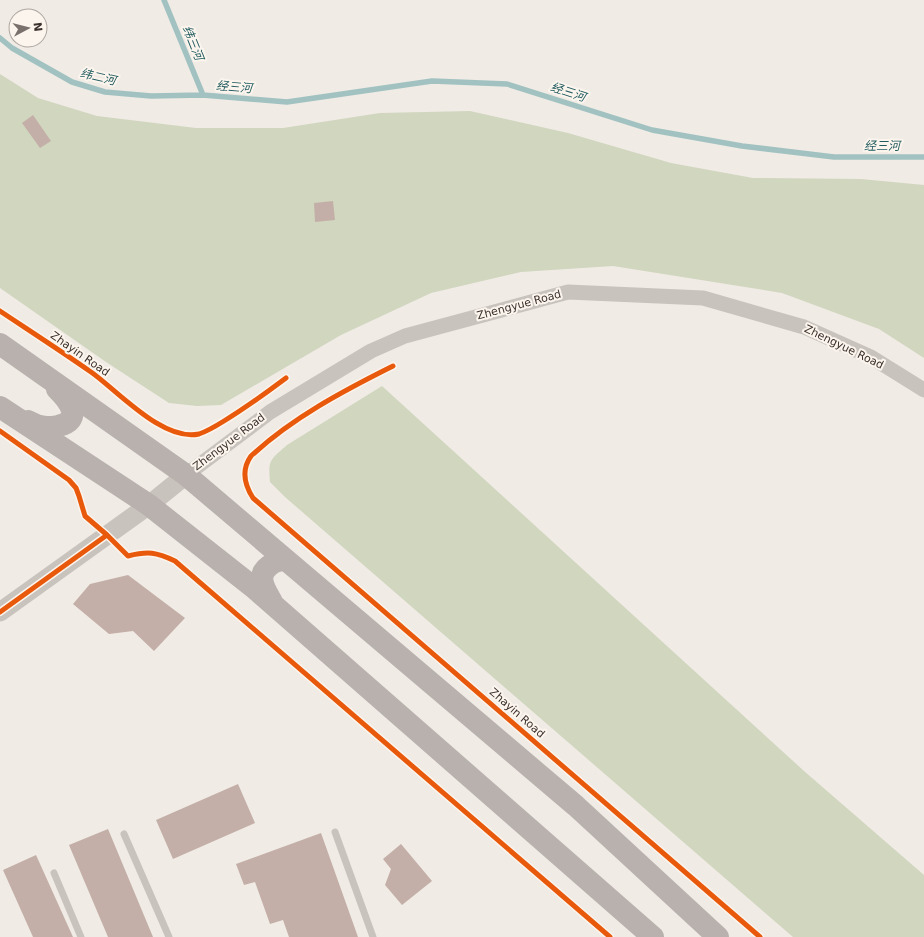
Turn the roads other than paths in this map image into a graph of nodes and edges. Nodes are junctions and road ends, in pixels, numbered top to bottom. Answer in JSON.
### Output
{"nodes":[{"id":1,"x":0,"y":344,"type":"edge"},
{"id":2,"x":40,"y":372,"type":"junction"},
{"id":3,"x":924,"y":390,"type":"edge"},
{"id":4,"x":5,"y":410,"type":"edge"},
{"id":5,"x":186,"y":475,"type":"junction"},
{"id":6,"x":148,"y":505,"type":"junction"},
{"id":7,"x":286,"y":560,"type":"junction"},
{"id":8,"x":274,"y":605,"type":"junction"},
{"id":9,"x":0,"y":612,"type":"edge"},
{"id":10,"x":335,"y":832,"type":"dead end"},
{"id":11,"x":124,"y":834,"type":"dead end"},
{"id":12,"x":54,"y":873,"type":"dead end"},
{"id":13,"x":82,"y":937,"type":"edge"},
{"id":14,"x":169,"y":937,"type":"edge"},
{"id":15,"x":373,"y":937,"type":"edge"},
{"id":16,"x":653,"y":937,"type":"edge"},
{"id":17,"x":718,"y":937,"type":"edge"}],
"edges":[{"from":1,"to":2,"type":"main road"},
{"from":2,"to":4,"type":"main road"},
{"from":2,"to":5,"type":"main road"},
{"from":3,"to":5,"type":"street","name":"Zhengyue Road"},
{"from":4,"to":6,"type":"main road"},
{"from":5,"to":6,"type":"street"},
{"from":5,"to":7,"type":"main road"},
{"from":6,"to":8,"type":"main road"},
{"from":6,"to":9,"type":"street"},
{"from":7,"to":8,"type":"main road"},
{"from":7,"to":17,"type":"main road"},
{"from":8,"to":16,"type":"main road"},
{"from":10,"to":15,"type":"lane"},
{"from":11,"to":14,"type":"lane"},
{"from":12,"to":13,"type":"lane"}]}
